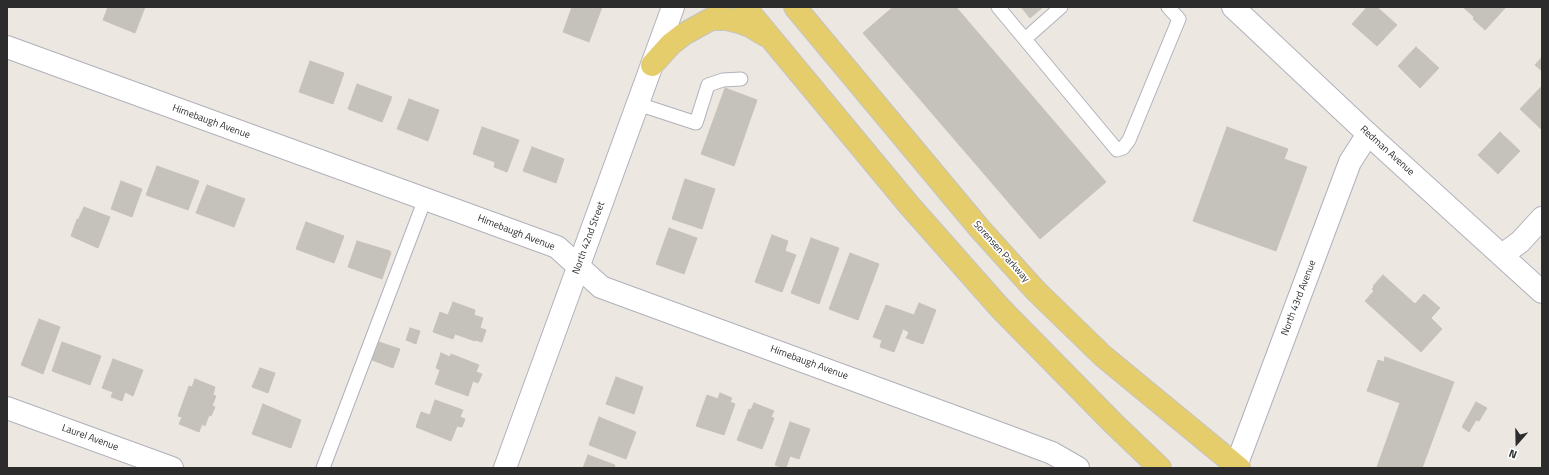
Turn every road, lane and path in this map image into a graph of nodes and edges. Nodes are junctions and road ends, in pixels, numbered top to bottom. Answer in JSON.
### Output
{"nodes":[{"id":1,"x":673,"y":7,"type":"edge"},
{"id":2,"x":745,"y":7,"type":"edge"},
{"id":3,"x":795,"y":7,"type":"edge"},
{"id":4,"x":1062,"y":7,"type":"edge"},
{"id":5,"x":1168,"y":7,"type":"edge"},
{"id":6,"x":1233,"y":7,"type":"edge"},
{"id":7,"x":1004,"y":9,"type":"edge"},
{"id":8,"x":1025,"y":39,"type":"junction"},
{"id":9,"x":772,"y":40,"type":"junction"},
{"id":10,"x":7,"y":47,"type":"edge"},
{"id":11,"x":652,"y":65,"type":"junction"},
{"id":12,"x":741,"y":78,"type":"dead end"},
{"id":13,"x":638,"y":104,"type":"junction"},
{"id":14,"x":1368,"y":134,"type":"junction"},
{"id":15,"x":425,"y":199,"type":"junction"},
{"id":16,"x":1542,"y":218,"type":"edge"},
{"id":17,"x":1502,"y":255,"type":"junction"},
{"id":18,"x":578,"y":267,"type":"junction"},
{"id":19,"x":1542,"y":292,"type":"edge"},
{"id":20,"x":7,"y":408,"type":"edge"},
{"id":21,"x":1237,"y":467,"type":"edge"},
{"id":22,"x":172,"y":468,"type":"edge"},
{"id":23,"x":323,"y":468,"type":"edge"},
{"id":24,"x":505,"y":468,"type":"edge"},
{"id":25,"x":1078,"y":468,"type":"edge"},
{"id":26,"x":1160,"y":468,"type":"edge"}],
"edges":[{"from":1,"to":11,"type":"street","name":"North 42nd Street"},
{"from":2,"to":9,"type":"main road"},
{"from":3,"to":21,"type":"main road","name":"Sorensen Parkway"},
{"from":4,"to":8,"type":"lane"},
{"from":5,"to":8,"type":"lane"},
{"from":6,"to":14,"type":"street","name":"Redman Avenue"},
{"from":7,"to":8,"type":"lane"},
{"from":9,"to":11,"type":"main road"},
{"from":9,"to":26,"type":"main road"},
{"from":10,"to":15,"type":"street","name":"Himebaugh Avenue"},
{"from":11,"to":13,"type":"street","name":"North 42nd Street"},
{"from":12,"to":13,"type":"lane"},
{"from":13,"to":18,"type":"street","name":"North 42nd Street"},
{"from":14,"to":17,"type":"street","name":"Redman Avenue"},
{"from":14,"to":21,"type":"street","name":"North 43rd Avenue"},
{"from":15,"to":18,"type":"street","name":"Himebaugh Avenue"},
{"from":15,"to":23,"type":"lane"},
{"from":16,"to":17,"type":"street"},
{"from":17,"to":19,"type":"street","name":"Redman Avenue"},
{"from":18,"to":24,"type":"street","name":"North 42nd Street"},
{"from":18,"to":25,"type":"street","name":"Himebaugh Avenue"},
{"from":20,"to":22,"type":"street","name":"Laurel Avenue"}]}
